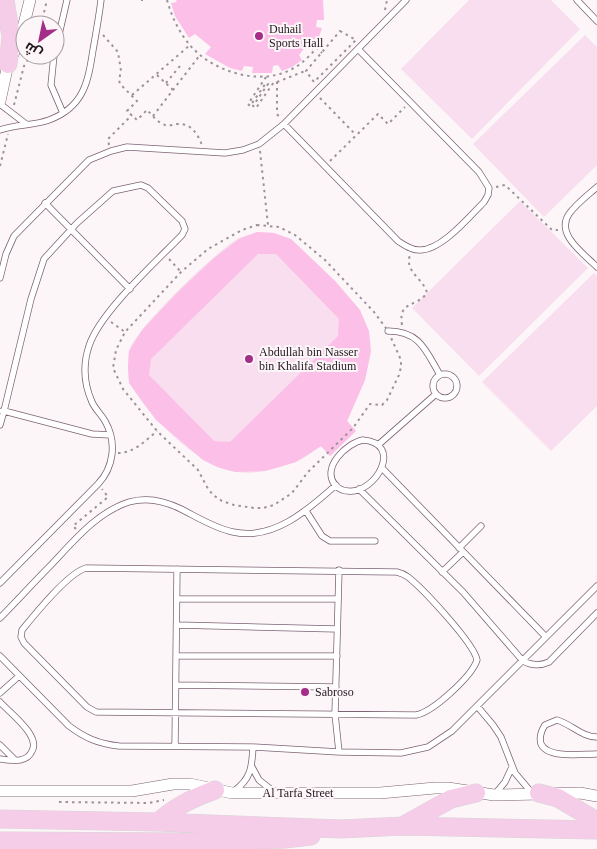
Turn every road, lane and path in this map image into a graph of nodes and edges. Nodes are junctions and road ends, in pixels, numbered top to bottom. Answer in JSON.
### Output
{"nodes":[{"id":1,"x":5,"y":0,"type":"edge"},
{"id":2,"x":30,"y":0,"type":"edge"},
{"id":3,"x":47,"y":0,"type":"edge"},
{"id":4,"x":68,"y":0,"type":"edge"},
{"id":5,"x":101,"y":0,"type":"edge"},
{"id":6,"x":167,"y":0,"type":"edge"},
{"id":7,"x":577,"y":0,"type":"edge"},
{"id":8,"x":403,"y":1,"type":"edge"},
{"id":9,"x":43,"y":15,"type":"edge"},
{"id":10,"x":64,"y":15,"type":"edge"},
{"id":11,"x":597,"y":21,"type":"edge"},
{"id":12,"x":97,"y":28,"type":"junction"},
{"id":13,"x":190,"y":45,"type":"junction"},
{"id":14,"x":358,"y":49,"type":"junction"},
{"id":15,"x":322,"y":53,"type":"junction"},
{"id":16,"x":200,"y":55,"type":"junction"},
{"id":17,"x":8,"y":64,"type":"junction"},
{"id":18,"x":54,"y":65,"type":"edge"},
{"id":19,"x":180,"y":66,"type":"dead end"},
{"id":20,"x":306,"y":70,"type":"junction"},
{"id":21,"x":157,"y":74,"type":"junction"},
{"id":22,"x":266,"y":77,"type":"junction"},
{"id":23,"x":277,"y":82,"type":"junction"},
{"id":24,"x":166,"y":83,"type":"junction"},
{"id":25,"x":173,"y":90,"type":"junction"},
{"id":26,"x":315,"y":93,"type":"junction"},
{"id":27,"x":132,"y":95,"type":"junction"},
{"id":28,"x":410,"y":102,"type":"junction"},
{"id":29,"x":0,"y":103,"type":"edge"},
{"id":30,"x":62,"y":113,"type":"junction"},
{"id":31,"x":132,"y":115,"type":"junction"},
{"id":32,"x":153,"y":116,"type":"junction"},
{"id":33,"x":26,"y":124,"type":"junction"},
{"id":34,"x":284,"y":124,"type":"junction"},
{"id":35,"x":0,"y":130,"type":"edge"},
{"id":36,"x":356,"y":135,"type":"junction"},
{"id":37,"x":259,"y":144,"type":"junction"},
{"id":38,"x":110,"y":150,"type":"junction"},
{"id":39,"x":205,"y":152,"type":"junction"},
{"id":40,"x":325,"y":166,"type":"junction"},
{"id":41,"x":597,"y":187,"type":"edge"},
{"id":42,"x":489,"y":188,"type":"junction"},
{"id":43,"x":45,"y":203,"type":"junction"},
{"id":44,"x":268,"y":225,"type":"junction"},
{"id":45,"x":71,"y":229,"type":"junction"},
{"id":46,"x":565,"y":231,"type":"junction"},
{"id":47,"x":412,"y":249,"type":"junction"},
{"id":48,"x":164,"y":254,"type":"junction"},
{"id":49,"x":597,"y":267,"type":"edge"},
{"id":50,"x":181,"y":272,"type":"junction"},
{"id":51,"x":0,"y":278,"type":"edge"},
{"id":52,"x":130,"y":289,"type":"junction"},
{"id":53,"x":105,"y":318,"type":"junction"},
{"id":54,"x":388,"y":331,"type":"junction"},
{"id":55,"x":125,"y":332,"type":"junction"},
{"id":56,"x":403,"y":332,"type":"junction"},
{"id":57,"x":440,"y":375,"type":"junction"},
{"id":58,"x":436,"y":394,"type":"junction"},
{"id":59,"x":2,"y":411,"type":"edge"},
{"id":60,"x":0,"y":425,"type":"edge"},
{"id":61,"x":157,"y":431,"type":"junction"},
{"id":62,"x":110,"y":434,"type":"junction"},
{"id":63,"x":378,"y":445,"type":"junction"},
{"id":64,"x":113,"y":453,"type":"junction"},
{"id":65,"x":382,"y":468,"type":"junction"},
{"id":66,"x":98,"y":484,"type":"junction"},
{"id":67,"x":336,"y":485,"type":"junction"},
{"id":68,"x":359,"y":489,"type":"junction"},
{"id":69,"x":306,"y":511,"type":"junction"},
{"id":70,"x":481,"y":526,"type":"dead end"},
{"id":71,"x":81,"y":534,"type":"junction"},
{"id":72,"x":375,"y":541,"type":"dead end"},
{"id":73,"x":461,"y":550,"type":"junction"},
{"id":74,"x":177,"y":569,"type":"junction"},
{"id":75,"x":339,"y":570,"type":"junction"},
{"id":76,"x":442,"y":572,"type":"junction"},
{"id":77,"x":0,"y":583,"type":"edge"},
{"id":78,"x":597,"y":586,"type":"edge"},
{"id":79,"x":177,"y":599,"type":"junction"},
{"id":80,"x":338,"y":599,"type":"junction"},
{"id":81,"x":597,"y":614,"type":"edge"},
{"id":82,"x":0,"y":618,"type":"edge"},
{"id":83,"x":177,"y":625,"type":"junction"},
{"id":84,"x":337,"y":629,"type":"junction"},
{"id":85,"x":546,"y":637,"type":"junction"},
{"id":86,"x":0,"y":656,"type":"edge"},
{"id":87,"x":176,"y":656,"type":"junction"},
{"id":88,"x":337,"y":656,"type":"junction"},
{"id":89,"x":523,"y":661,"type":"junction"},
{"id":90,"x":19,"y":676,"type":"junction"},
{"id":91,"x":176,"y":685,"type":"junction"},
{"id":92,"x":336,"y":687,"type":"junction"},
{"id":93,"x":0,"y":693,"type":"edge"},
{"id":94,"x":0,"y":702,"type":"edge"},
{"id":95,"x":477,"y":706,"type":"junction"},
{"id":96,"x":176,"y":713,"type":"junction"},
{"id":97,"x":335,"y":714,"type":"junction"},
{"id":98,"x":597,"y":737,"type":"edge"},
{"id":99,"x":0,"y":745,"type":"edge"},
{"id":100,"x":175,"y":746,"type":"junction"},
{"id":101,"x":252,"y":747,"type":"junction"},
{"id":102,"x":339,"y":752,"type":"junction"},
{"id":103,"x":597,"y":754,"type":"edge"},
{"id":104,"x":0,"y":759,"type":"edge"},
{"id":105,"x":15,"y":760,"type":"junction"},
{"id":106,"x":252,"y":767,"type":"junction"},
{"id":107,"x":512,"y":767,"type":"junction"},
{"id":108,"x":0,"y":791,"type":"edge"},
{"id":109,"x":223,"y":792,"type":"junction"},
{"id":110,"x":275,"y":792,"type":"junction"},
{"id":111,"x":476,"y":793,"type":"junction"},
{"id":112,"x":536,"y":793,"type":"junction"},
{"id":113,"x":494,"y":795,"type":"junction"},
{"id":114,"x":597,"y":796,"type":"edge"},
{"id":115,"x":0,"y":819,"type":"edge"},
{"id":116,"x":597,"y":820,"type":"edge"},
{"id":117,"x":158,"y":822,"type":"junction"},
{"id":118,"x":403,"y":826,"type":"junction"},
{"id":119,"x":341,"y":829,"type":"junction"},
{"id":120,"x":597,"y":830,"type":"edge"},
{"id":121,"x":0,"y":841,"type":"edge"}],
"edges":[{"from":1,"to":17,"type":"main road"},
{"from":2,"to":17,"type":"street"},
{"from":3,"to":9,"type":"path"},
{"from":4,"to":10,"type":"lane"},
{"from":5,"to":12,"type":"lane"},
{"from":6,"to":13,"type":"path"},
{"from":7,"to":11,"type":"lane"},
{"from":8,"to":14,"type":"lane"},
{"from":12,"to":27,"type":"path"},
{"from":12,"to":30,"type":"lane"},
{"from":13,"to":16,"type":"path"},
{"from":13,"to":21,"type":"path"},
{"from":14,"to":26,"type":"lane"},
{"from":14,"to":28,"type":"lane"},
{"from":15,"to":20,"type":"path"},
{"from":15,"to":20,"type":"path"},
{"from":15,"to":22,"type":"path"},
{"from":16,"to":22,"type":"path"},
{"from":16,"to":25,"type":"path"},
{"from":17,"to":29,"type":"street"},
{"from":18,"to":30,"type":"lane"},
{"from":19,"to":24,"type":"path"},
{"from":20,"to":23,"type":"path"},
{"from":21,"to":24,"type":"path"},
{"from":21,"to":27,"type":"path"},
{"from":22,"to":23,"type":"path"},
{"from":23,"to":34,"type":"path"},
{"from":24,"to":25,"type":"path"},
{"from":25,"to":32,"type":"path"},
{"from":26,"to":34,"type":"lane"},
{"from":26,"to":36,"type":"path"},
{"from":27,"to":31,"type":"path"},
{"from":28,"to":36,"type":"path"},
{"from":28,"to":42,"type":"lane"},
{"from":29,"to":33,"type":"lane"},
{"from":30,"to":33,"type":"lane"},
{"from":31,"to":32,"type":"path"},
{"from":31,"to":38,"type":"path"},
{"from":32,"to":39,"type":"path"},
{"from":33,"to":35,"type":"lane"},
{"from":34,"to":37,"type":"lane"},
{"from":34,"to":40,"type":"lane"},
{"from":36,"to":40,"type":"path"},
{"from":37,"to":39,"type":"lane"},
{"from":37,"to":44,"type":"path"},
{"from":38,"to":39,"type":"lane"},
{"from":38,"to":43,"type":"lane"},
{"from":40,"to":47,"type":"lane"},
{"from":41,"to":46,"type":"lane"},
{"from":42,"to":46,"type":"path"},
{"from":42,"to":47,"type":"lane"},
{"from":43,"to":45,"type":"lane"},
{"from":43,"to":51,"type":"lane"},
{"from":44,"to":50,"type":"path"},
{"from":44,"to":54,"type":"path"},
{"from":45,"to":48,"type":"lane"},
{"from":45,"to":52,"type":"lane"},
{"from":45,"to":59,"type":"lane"},
{"from":46,"to":49,"type":"lane"},
{"from":47,"to":56,"type":"path"},
{"from":48,"to":50,"type":"path"},
{"from":48,"to":52,"type":"lane"},
{"from":50,"to":55,"type":"path"},
{"from":52,"to":53,"type":"lane"},
{"from":53,"to":55,"type":"path"},
{"from":53,"to":62,"type":"lane"},
{"from":54,"to":56,"type":"lane"},
{"from":54,"to":61,"type":"path"},
{"from":55,"to":61,"type":"path"},
{"from":56,"to":57,"type":"lane"},
{"from":57,"to":58,"type":"lane"},
{"from":57,"to":58,"type":"lane"},
{"from":58,"to":63,"type":"lane"},
{"from":59,"to":60,"type":"lane"},
{"from":59,"to":62,"type":"lane"},
{"from":61,"to":64,"type":"path"},
{"from":62,"to":64,"type":"lane"},
{"from":63,"to":65,"type":"lane"},
{"from":63,"to":67,"type":"lane"},
{"from":64,"to":66,"type":"lane"},
{"from":65,"to":68,"type":"lane"},
{"from":65,"to":73,"type":"lane"},
{"from":66,"to":71,"type":"path"},
{"from":66,"to":77,"type":"lane"},
{"from":67,"to":68,"type":"lane"},
{"from":67,"to":69,"type":"lane"},
{"from":68,"to":76,"type":"lane"},
{"from":69,"to":71,"type":"lane"},
{"from":69,"to":72,"type":"lane"},
{"from":70,"to":73,"type":"lane"},
{"from":71,"to":82,"type":"lane"},
{"from":73,"to":76,"type":"lane"},
{"from":73,"to":85,"type":"lane"},
{"from":74,"to":75,"type":"lane"},
{"from":74,"to":79,"type":"lane"},
{"from":74,"to":96,"type":"lane"},
{"from":75,"to":80,"type":"lane"},
{"from":75,"to":97,"type":"lane"},
{"from":76,"to":89,"type":"lane"},
{"from":78,"to":85,"type":"lane"},
{"from":79,"to":80,"type":"lane"},
{"from":79,"to":83,"type":"lane"},
{"from":80,"to":84,"type":"lane"},
{"from":81,"to":89,"type":"lane"},
{"from":83,"to":84,"type":"lane"},
{"from":83,"to":87,"type":"lane"},
{"from":84,"to":88,"type":"lane"},
{"from":85,"to":89,"type":"lane"},
{"from":86,"to":90,"type":"lane"},
{"from":87,"to":88,"type":"lane"},
{"from":87,"to":91,"type":"lane"},
{"from":88,"to":92,"type":"lane"},
{"from":89,"to":95,"type":"lane"},
{"from":90,"to":93,"type":"lane"},
{"from":90,"to":100,"type":"lane"},
{"from":91,"to":92,"type":"lane"},
{"from":91,"to":96,"type":"lane"},
{"from":92,"to":97,"type":"lane"},
{"from":94,"to":105,"type":"lane"},
{"from":95,"to":102,"type":"lane"},
{"from":95,"to":107,"type":"lane"},
{"from":96,"to":97,"type":"lane"},
{"from":96,"to":100,"type":"lane"},
{"from":97,"to":102,"type":"lane"},
{"from":98,"to":103,"type":"lane"},
{"from":99,"to":105,"type":"lane"},
{"from":100,"to":101,"type":"lane"},
{"from":101,"to":102,"type":"lane"},
{"from":101,"to":106,"type":"lane"},
{"from":104,"to":105,"type":"lane"},
{"from":106,"to":109,"type":"lane"},
{"from":106,"to":110,"type":"lane"},
{"from":107,"to":112,"type":"lane"},
{"from":107,"to":113,"type":"lane"},
{"from":108,"to":109,"type":"street","name":"Al Tarfa Street"},
{"from":109,"to":110,"type":"street","name":"Al Tarfa Street"},
{"from":109,"to":117,"type":"main road"},
{"from":110,"to":111,"type":"street","name":"Al Tarfa Street"},
{"from":111,"to":113,"type":"street","name":"Al Tarfa Street"},
{"from":111,"to":118,"type":"main road"},
{"from":112,"to":113,"type":"street","name":"Al Tarfa Street"},
{"from":112,"to":114,"type":"street","name":"Al Tarfa Street"},
{"from":112,"to":116,"type":"main road"},
{"from":115,"to":117,"type":"main road"},
{"from":117,"to":119,"type":"main road"},
{"from":118,"to":119,"type":"main road"},
{"from":118,"to":120,"type":"main road"},
{"from":119,"to":121,"type":"main road"}]}
